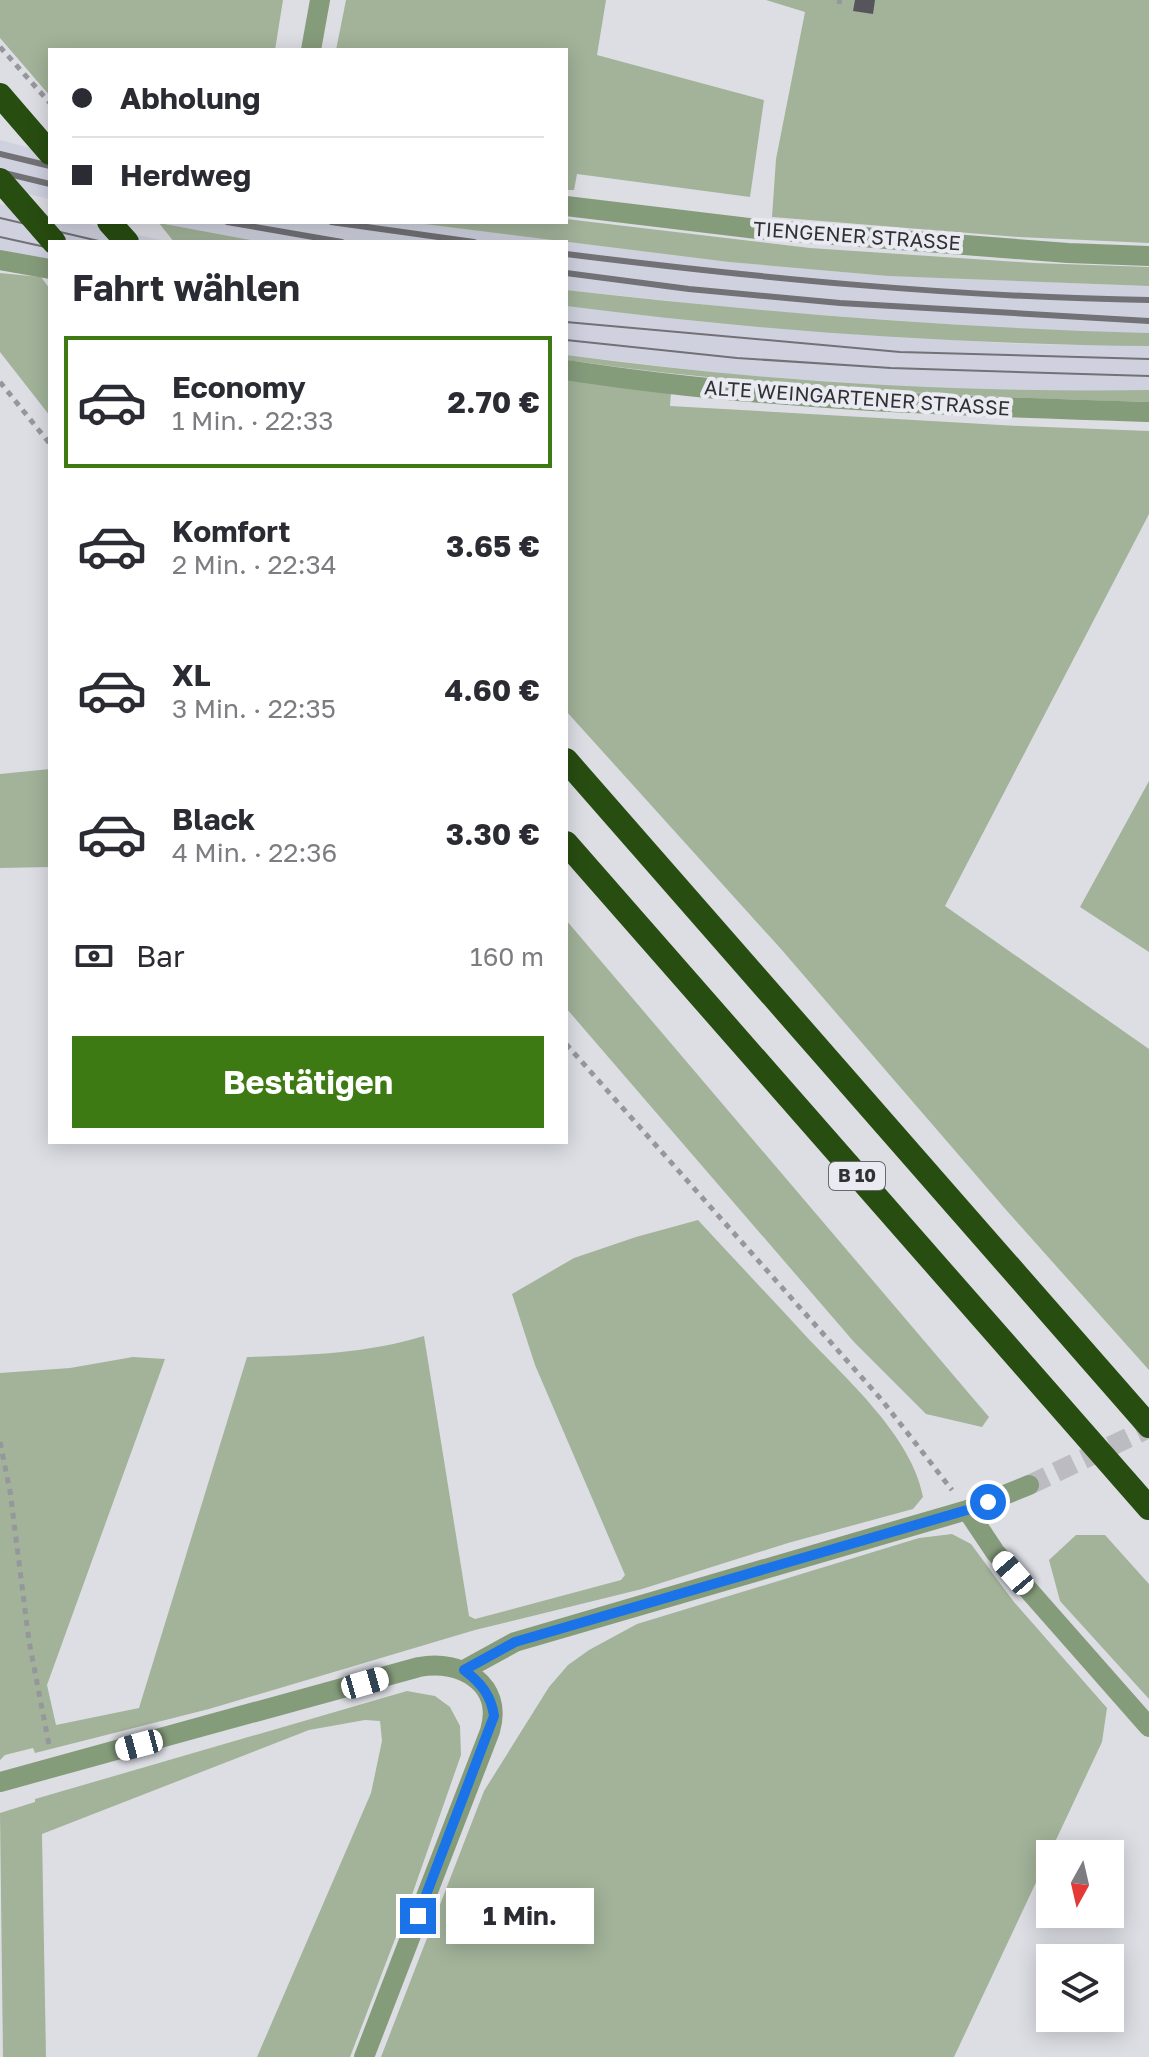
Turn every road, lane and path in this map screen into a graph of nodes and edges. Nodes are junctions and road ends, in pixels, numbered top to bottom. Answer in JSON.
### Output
{"nodes":[{"id":1,"x":320,"y":0,"type":"edge"},
{"id":2,"x":0,"y":47,"type":"edge"},
{"id":3,"x":311,"y":48,"type":"edge"},
{"id":4,"x":0,"y":95,"type":"edge"},
{"id":5,"x":48,"y":101,"type":"edge"},
{"id":6,"x":48,"y":151,"type":"edge"},
{"id":7,"x":0,"y":180,"type":"edge"},
{"id":8,"x":568,"y":206,"type":"edge"},
{"id":9,"x":111,"y":224,"type":"edge"},
{"id":10,"x":52,"y":240,"type":"edge"},
{"id":11,"x":125,"y":240,"type":"edge"},
{"id":12,"x":1149,"y":256,"type":"edge"},
{"id":13,"x":0,"y":260,"type":"edge"},
{"id":14,"x":48,"y":269,"type":"edge"},
{"id":15,"x":568,"y":370,"type":"edge"},
{"id":16,"x":0,"y":382,"type":"edge"},
{"id":17,"x":1149,"y":412,"type":"edge"},
{"id":18,"x":48,"y":442,"type":"edge"},
{"id":19,"x":568,"y":762,"type":"edge"},
{"id":20,"x":568,"y":845,"type":"edge"},
{"id":21,"x":568,"y":1046,"type":"edge"},
{"id":22,"x":1149,"y":1426,"type":"edge"},
{"id":23,"x":0,"y":1442,"type":"edge"},
{"id":24,"x":1029,"y":1485,"type":"tunnel mouth"},
{"id":25,"x":1149,"y":1508,"type":"edge"},
{"id":26,"x":967,"y":1510,"type":"junction"},
{"id":27,"x":464,"y":1670,"type":"junction"},
{"id":28,"x":1149,"y":1727,"type":"edge"},
{"id":29,"x":53,"y":1768,"type":"junction"},
{"id":30,"x":4,"y":1781,"type":"edge"},
{"id":31,"x":364,"y":2057,"type":"edge"}],
"edges":[{"from":1,"to":3,"type":"street"},
{"from":2,"to":5,"type":"path"},
{"from":4,"to":6,"type":"highway","bridge":true},
{"from":7,"to":10,"type":"highway","bridge":true},
{"from":8,"to":12,"type":"street","name":"TIENGENER STRASSE"},
{"from":9,"to":11,"type":"highway"},
{"from":13,"to":14,"type":"street"},
{"from":15,"to":17,"type":"street","name":"ALTE WEINGARTENER STRASSE"},
{"from":16,"to":18,"type":"path"},
{"from":19,"to":22,"type":"highway","number":"B 10"},
{"from":20,"to":25,"type":"highway","number":"B 10"},
{"from":21,"to":26,"type":"path"},
{"from":23,"to":29,"type":"path"},
{"from":24,"to":26,"type":"street"},
{"from":26,"to":27,"type":"street"},
{"from":26,"to":28,"type":"street"},
{"from":27,"to":29,"type":"street"},
{"from":27,"to":31,"type":"street"},
{"from":29,"to":30,"type":"street"}]}
